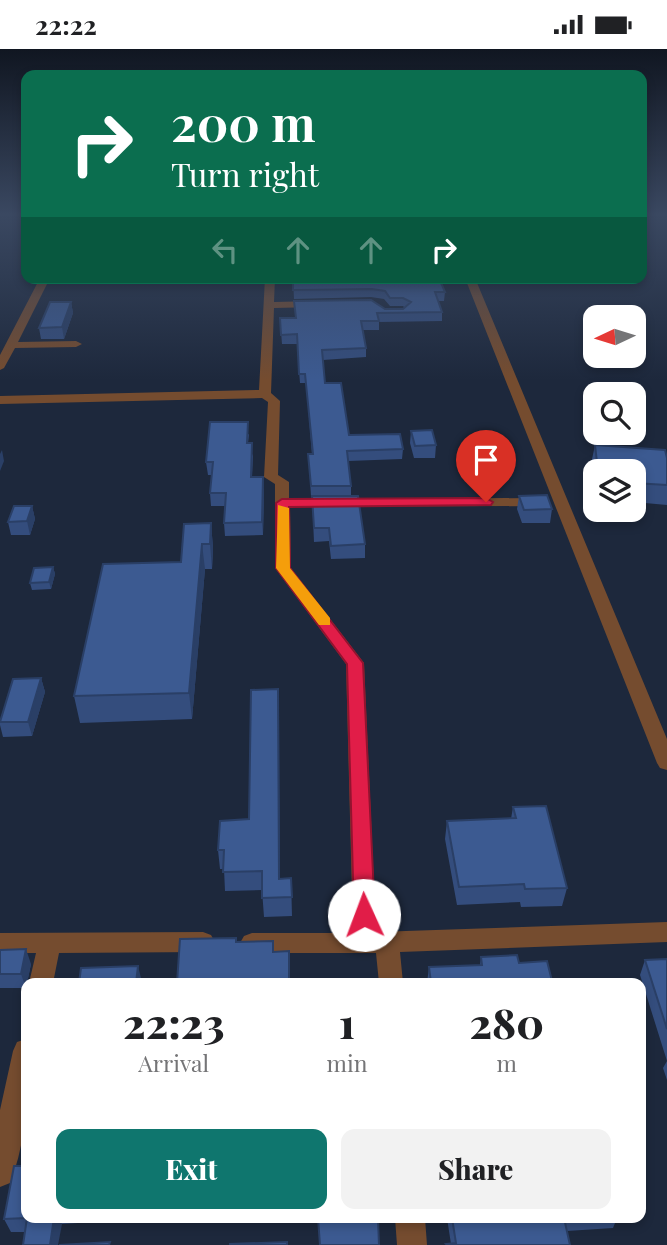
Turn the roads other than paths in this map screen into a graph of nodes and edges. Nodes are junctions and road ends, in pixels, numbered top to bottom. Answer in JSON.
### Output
{"nodes":[{"id":1,"x":42,"y":284,"type":"edge"},
{"id":2,"x":270,"y":284,"type":"edge"},
{"id":3,"x":472,"y":284,"type":"edge"},
{"id":4,"x":333,"y":304,"type":"edge"},
{"id":5,"x":269,"y":305,"type":"junction"},
{"id":6,"x":76,"y":344,"type":"dead end"},
{"id":7,"x":12,"y":345,"type":"junction"},
{"id":8,"x":0,"y":366,"type":"edge"},
{"id":9,"x":0,"y":387,"type":"edge"},
{"id":10,"x":265,"y":394,"type":"junction"},
{"id":11,"x":3,"y":402,"type":"edge"},
{"id":12,"x":562,"y":502,"type":"junction"},
{"id":13,"x":282,"y":503,"type":"junction"},
{"id":14,"x":667,"y":764,"type":"edge"},
{"id":15,"x":667,"y":932,"type":"edge"},
{"id":16,"x":50,"y":942,"type":"junction"},
{"id":17,"x":376,"y":942,"type":"junction"},
{"id":18,"x":0,"y":943,"type":"edge"},
{"id":19,"x":42,"y":978,"type":"edge"},
{"id":20,"x":389,"y":978,"type":"edge"},
{"id":21,"x":21,"y":1074,"type":"edge"},
{"id":22,"x":0,"y":1173,"type":"edge"},
{"id":23,"x":410,"y":1223,"type":"edge"},
{"id":24,"x":412,"y":1245,"type":"edge"}],
"edges":[{"from":1,"to":7,"type":"street"},
{"from":2,"to":5,"type":"street"},
{"from":3,"to":12,"type":"street"},
{"from":4,"to":5,"type":"street"},
{"from":5,"to":10,"type":"street"},
{"from":6,"to":7,"type":"street"},
{"from":7,"to":8,"type":"street"},
{"from":9,"to":11,"type":"street"},
{"from":10,"to":11,"type":"street"},
{"from":10,"to":13,"type":"street"},
{"from":12,"to":13,"type":"street"},
{"from":12,"to":14,"type":"street"},
{"from":13,"to":17,"type":"street"},
{"from":15,"to":17,"type":"street"},
{"from":16,"to":17,"type":"street"},
{"from":16,"to":18,"type":"street"},
{"from":16,"to":19,"type":"street"},
{"from":17,"to":20,"type":"street"},
{"from":21,"to":22,"type":"street"},
{"from":23,"to":24,"type":"street"}]}
